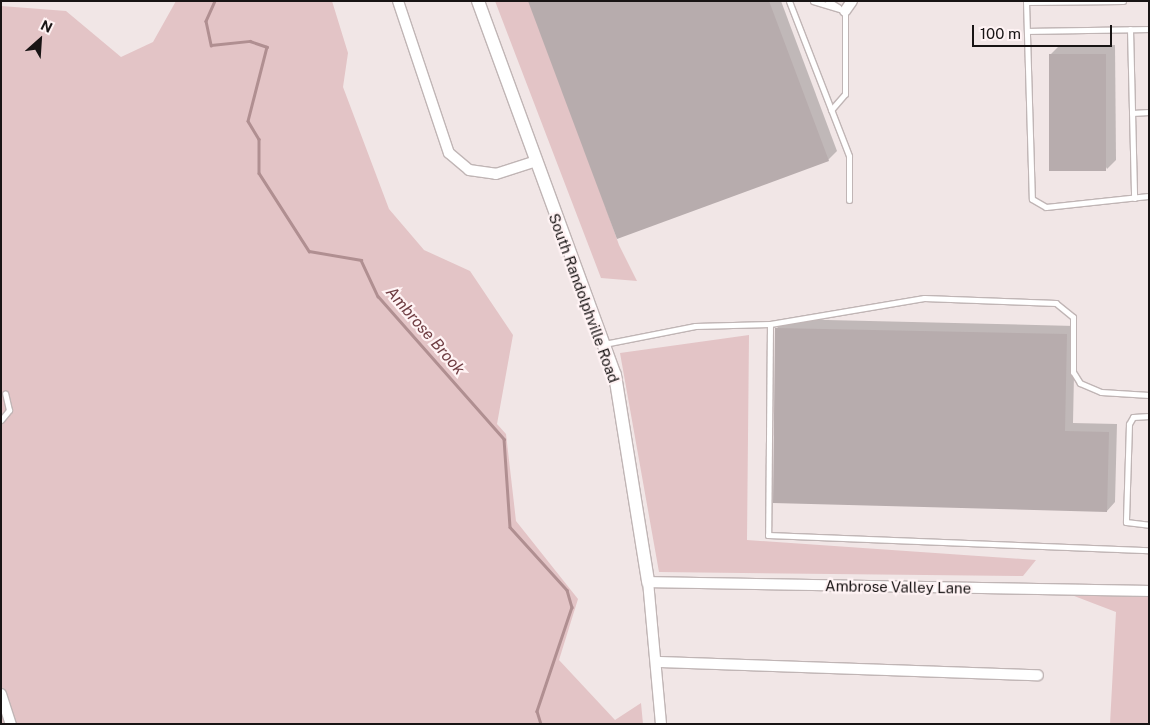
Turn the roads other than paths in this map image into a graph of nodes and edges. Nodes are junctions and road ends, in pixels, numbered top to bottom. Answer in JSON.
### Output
{"nodes":[{"id":1,"x":398,"y":1,"type":"edge"},
{"id":2,"x":478,"y":1,"type":"edge"},
{"id":3,"x":789,"y":1,"type":"edge"},
{"id":4,"x":813,"y":1,"type":"edge"},
{"id":5,"x":828,"y":1,"type":"edge"},
{"id":6,"x":852,"y":1,"type":"edge"},
{"id":7,"x":1123,"y":1,"type":"edge"},
{"id":8,"x":1026,"y":2,"type":"edge"},
{"id":9,"x":845,"y":11,"type":"junction"},
{"id":10,"x":1130,"y":29,"type":"junction"},
{"id":11,"x":1149,"y":29,"type":"edge"},
{"id":12,"x":1027,"y":31,"type":"junction"},
{"id":13,"x":831,"y":110,"type":"junction"},
{"id":14,"x":1149,"y":112,"type":"edge"},
{"id":15,"x":1132,"y":113,"type":"junction"},
{"id":16,"x":534,"y":162,"type":"junction"},
{"id":17,"x":1149,"y":196,"type":"edge"},
{"id":18,"x":1134,"y":198,"type":"junction"},
{"id":19,"x":849,"y":200,"type":"dead end"},
{"id":20,"x":770,"y":324,"type":"junction"},
{"id":21,"x":603,"y":344,"type":"junction"},
{"id":22,"x":5,"y":393,"type":"dead end"},
{"id":23,"x":1149,"y":395,"type":"edge"},
{"id":24,"x":1149,"y":416,"type":"edge"},
{"id":25,"x":1,"y":420,"type":"edge"},
{"id":26,"x":1149,"y":525,"type":"edge"},
{"id":27,"x":1149,"y":550,"type":"edge"},
{"id":28,"x":648,"y":582,"type":"junction"},
{"id":29,"x":1149,"y":591,"type":"edge"},
{"id":30,"x":658,"y":662,"type":"junction"},
{"id":31,"x":1038,"y":675,"type":"dead end"},
{"id":32,"x":1,"y":694,"type":"edge"},
{"id":33,"x":11,"y":724,"type":"edge"},
{"id":34,"x":661,"y":724,"type":"edge"}],
"edges":[{"from":1,"to":16,"type":"street"},
{"from":2,"to":16,"type":"street","name":"South Randolphville Road"},
{"from":3,"to":13,"type":"lane"},
{"from":4,"to":9,"type":"lane"},
{"from":5,"to":9,"type":"lane"},
{"from":6,"to":9,"type":"street"},
{"from":7,"to":8,"type":"lane"},
{"from":8,"to":12,"type":"lane"},
{"from":9,"to":13,"type":"lane"},
{"from":10,"to":11,"type":"lane"},
{"from":10,"to":12,"type":"lane"},
{"from":10,"to":15,"type":"lane"},
{"from":12,"to":18,"type":"lane"},
{"from":13,"to":19,"type":"lane"},
{"from":14,"to":15,"type":"lane"},
{"from":15,"to":18,"type":"lane"},
{"from":16,"to":21,"type":"street","name":"South Randolphville Road"},
{"from":17,"to":18,"type":"lane"},
{"from":20,"to":21,"type":"lane"},
{"from":20,"to":23,"type":"lane"},
{"from":20,"to":27,"type":"lane"},
{"from":21,"to":28,"type":"street","name":"South Randolphville Road"},
{"from":22,"to":25,"type":"lane"},
{"from":24,"to":26,"type":"lane"},
{"from":28,"to":29,"type":"street","name":"Ambrose Valley Lane"},
{"from":28,"to":30,"type":"street","name":"South Randolphville Road"},
{"from":30,"to":31,"type":"street"},
{"from":30,"to":34,"type":"street","name":"South Randolphville Road"},
{"from":32,"to":33,"type":"street"}]}
